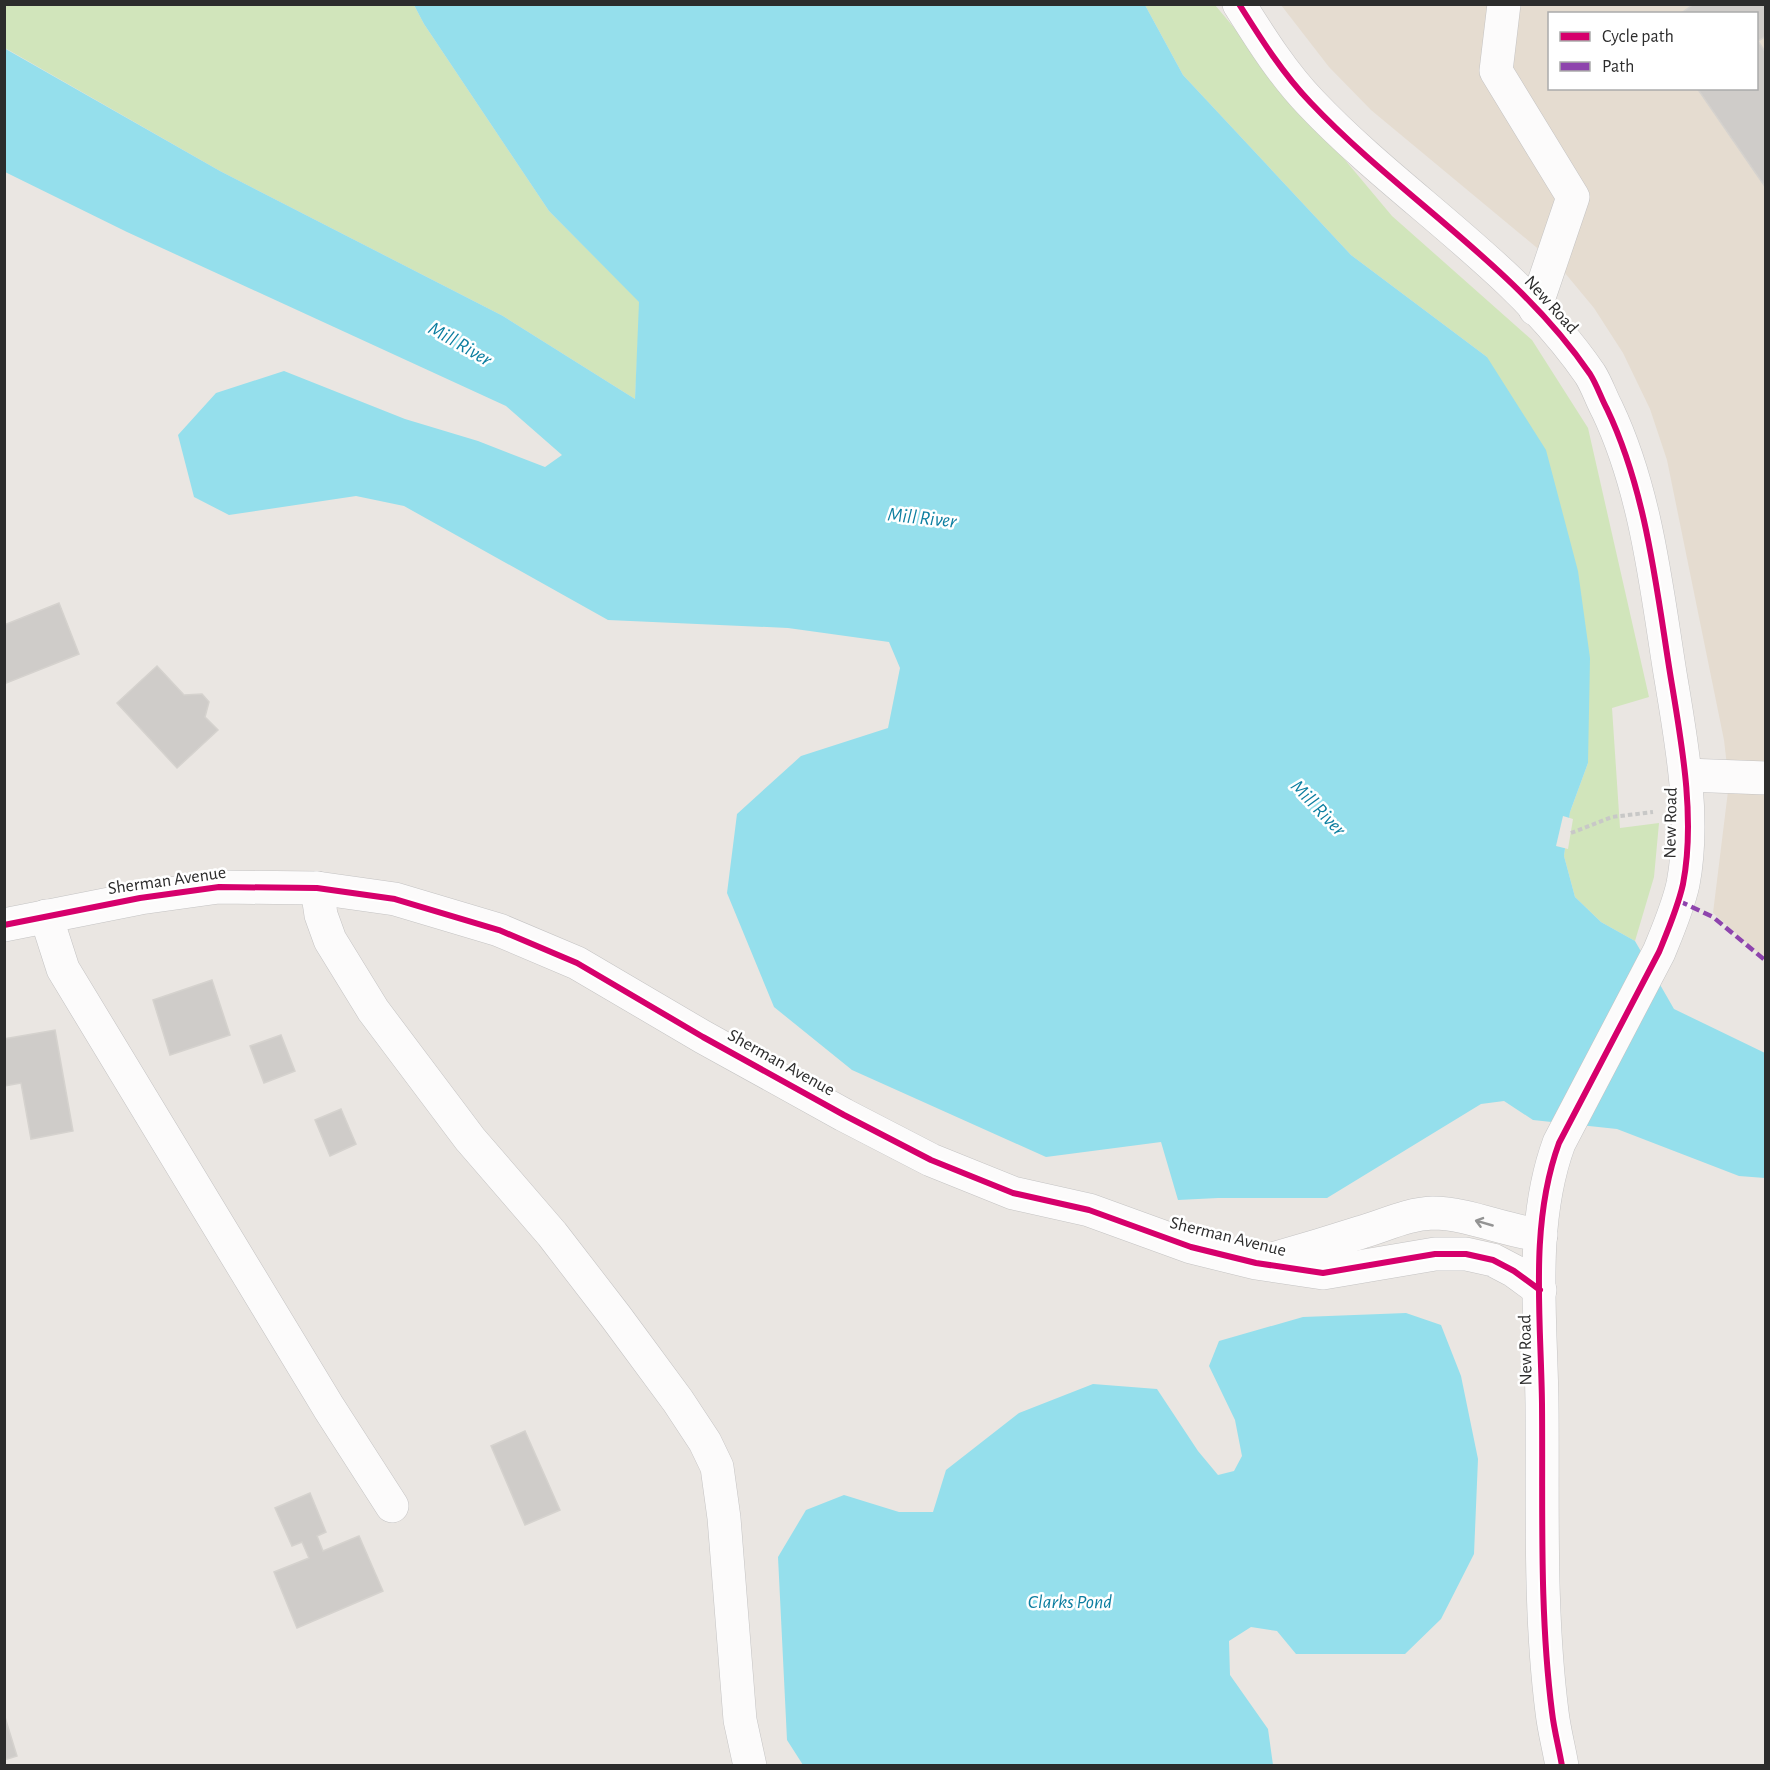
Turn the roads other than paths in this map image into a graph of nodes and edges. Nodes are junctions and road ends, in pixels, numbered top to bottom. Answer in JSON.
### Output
{"nodes":[{"id":1,"x":1239,"y":4,"type":"edge"},
{"id":2,"x":1504,"y":4,"type":"edge"},
{"id":3,"x":1535,"y":309,"type":"junction"},
{"id":4,"x":1686,"y":775,"type":"junction"},
{"id":5,"x":1766,"y":778,"type":"edge"},
{"id":6,"x":317,"y":888,"type":"junction"},
{"id":7,"x":46,"y":916,"type":"junction"},
{"id":8,"x":4,"y":925,"type":"edge"},
{"id":9,"x":1541,"y":1235,"type":"junction"},
{"id":10,"x":1256,"y":1263,"type":"junction"},
{"id":11,"x":1540,"y":1290,"type":"junction"},
{"id":12,"x":392,"y":1506,"type":"dead end"},
{"id":13,"x":750,"y":1766,"type":"edge"},
{"id":14,"x":1562,"y":1766,"type":"edge"}],
"edges":[{"from":1,"to":3,"type":"street","name":"New Road"},
{"from":2,"to":3,"type":"street"},
{"from":3,"to":4,"type":"street","name":"New Road"},
{"from":4,"to":5,"type":"street"},
{"from":4,"to":9,"type":"street","name":"New Road"},
{"from":6,"to":7,"type":"street","name":"Sherman Avenue"},
{"from":6,"to":10,"type":"street","name":"Sherman Avenue"},
{"from":6,"to":13,"type":"street"},
{"from":7,"to":8,"type":"street","name":"Sherman Avenue"},
{"from":7,"to":12,"type":"street"},
{"from":9,"to":10,"type":"street","name":"Sherman Avenue","one_way":true},
{"from":9,"to":11,"type":"street","name":"New Road"},
{"from":10,"to":11,"type":"street","name":"Sherman Avenue"},
{"from":11,"to":14,"type":"street","name":"New Road"}]}
